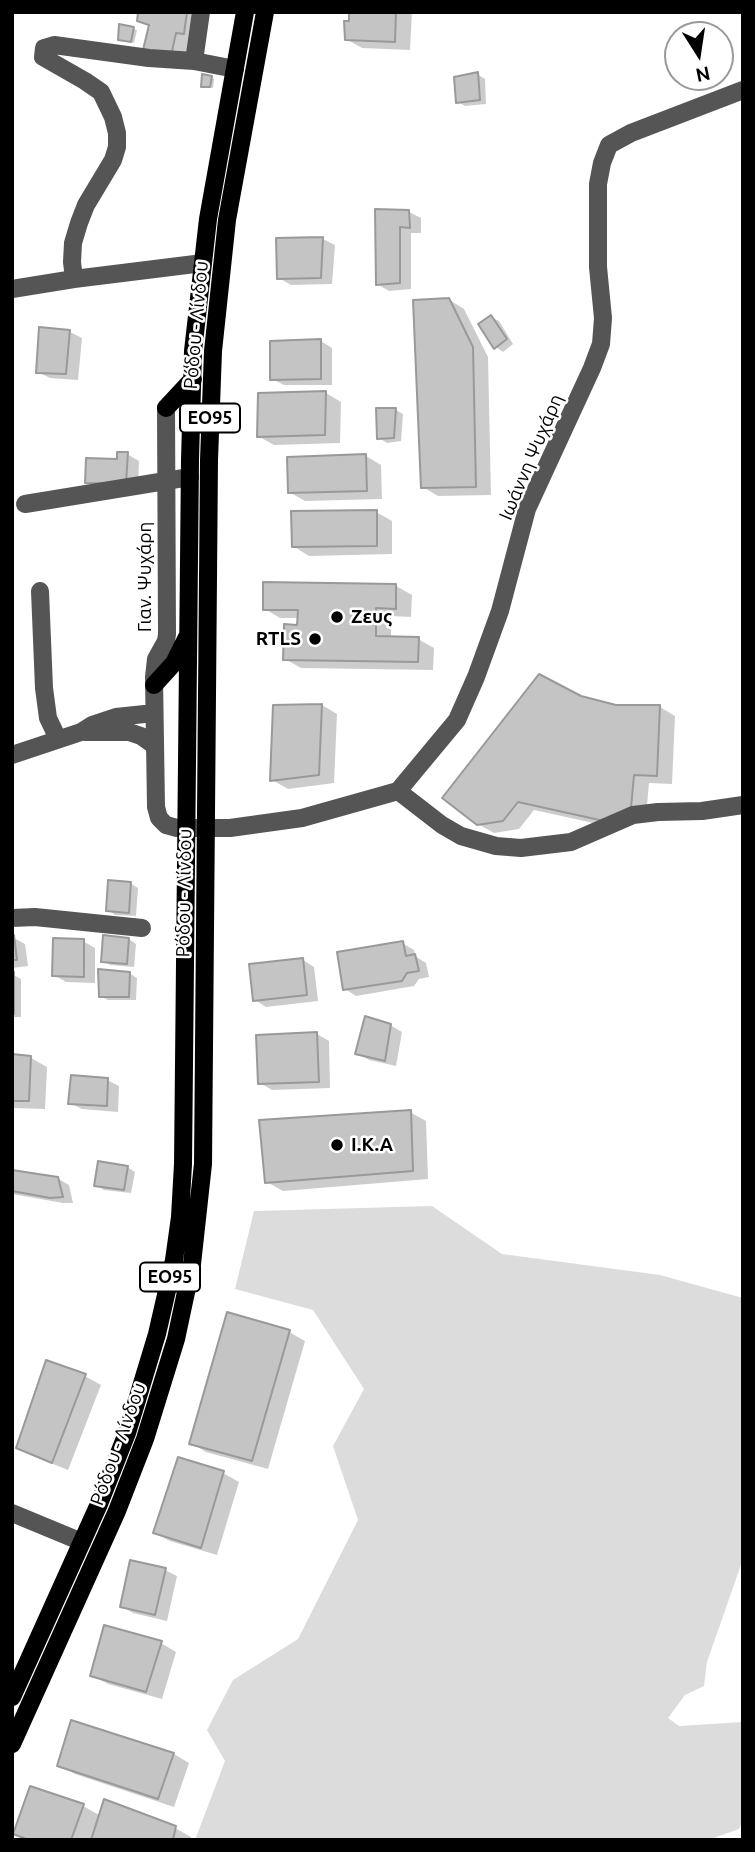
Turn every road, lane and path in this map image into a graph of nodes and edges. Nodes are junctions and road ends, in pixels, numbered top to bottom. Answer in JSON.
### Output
{"nodes":[{"id":1,"x":201,"y":12,"type":"edge"},
{"id":2,"x":245,"y":12,"type":"edge"},
{"id":3,"x":265,"y":12,"type":"edge"},
{"id":4,"x":194,"y":61,"type":"junction"},
{"id":5,"x":235,"y":69,"type":"junction"},
{"id":6,"x":743,"y":90,"type":"edge"},
{"id":7,"x":203,"y":263,"type":"junction"},
{"id":8,"x":74,"y":279,"type":"junction"},
{"id":9,"x":12,"y":289,"type":"edge"},
{"id":10,"x":192,"y":379,"type":"junction"},
{"id":11,"x":166,"y":408,"type":"joint"},
{"id":12,"x":190,"y":477,"type":"junction"},
{"id":13,"x":166,"y":480,"type":"junction"},
{"id":14,"x":25,"y":504,"type":"dead end"},
{"id":15,"x":40,"y":591,"type":"dead end"},
{"id":16,"x":189,"y":631,"type":"junction"},
{"id":17,"x":154,"y":685,"type":"junction"},
{"id":18,"x":154,"y":713,"type":"junction"},
{"id":19,"x":81,"y":732,"type":"junction"},
{"id":20,"x":58,"y":739,"type":"junction"},
{"id":21,"x":155,"y":746,"type":"junction"},
{"id":22,"x":12,"y":755,"type":"edge"},
{"id":23,"x":398,"y":791,"type":"junction"},
{"id":24,"x":743,"y":805,"type":"edge"},
{"id":25,"x":187,"y":828,"type":"junction"},
{"id":26,"x":206,"y":828,"type":"junction"},
{"id":27,"x":12,"y":918,"type":"edge"},
{"id":28,"x":142,"y":928,"type":"dead end"},
{"id":29,"x":12,"y":1513,"type":"edge"},
{"id":30,"x":82,"y":1542,"type":"junction"},
{"id":31,"x":12,"y":1697,"type":"edge"},
{"id":32,"x":12,"y":1744,"type":"edge"}],
"edges":[{"from":1,"to":4,"type":"street"},
{"from":2,"to":5,"type":"main road","name":"Ρόδου - Λίνδου","number":"ΕΟ95"},
{"from":3,"to":26,"type":"main road","name":"Ρόδου - Λίνδου","number":"ΕΟ95"},
{"from":4,"to":5,"type":"street"},
{"from":4,"to":8,"type":"street"},
{"from":5,"to":7,"type":"main road","name":"Ρόδου - Λίνδου","number":"ΕΟ95"},
{"from":6,"to":23,"type":"street","name":"Ιωάννη Ψυχάρη"},
{"from":7,"to":8,"type":"street"},
{"from":7,"to":10,"type":"main road","name":"Ρόδου - Λίνδου","number":"ΕΟ95"},
{"from":8,"to":9,"type":"street"},
{"from":10,"to":11,"type":"main road"},
{"from":10,"to":12,"type":"main road","name":"Ρόδου - Λίνδου","number":"ΕΟ95"},
{"from":11,"to":13,"type":"street","name":"Γιαν. Ψυχάρη"},
{"from":12,"to":13,"type":"street"},
{"from":12,"to":16,"type":"main road","name":"Ρόδου - Λίνδου","number":"ΕΟ95"},
{"from":13,"to":14,"type":"street"},
{"from":13,"to":17,"type":"street","name":"Γιαν. Ψυχάρη"},
{"from":15,"to":20,"type":"street"},
{"from":16,"to":17,"type":"main road"},
{"from":16,"to":25,"type":"main road","name":"Ρόδου - Λίνδου","number":"ΕΟ95"},
{"from":17,"to":18,"type":"street","name":"Γιαν. Ψυχάρη"},
{"from":18,"to":19,"type":"street"},
{"from":18,"to":21,"type":"street","name":"Γιαν. Ψυχάρη"},
{"from":19,"to":20,"type":"street"},
{"from":19,"to":21,"type":"street"},
{"from":20,"to":22,"type":"street"},
{"from":21,"to":25,"type":"street","name":"Γιαν. Ψυχάρη"},
{"from":23,"to":24,"type":"street"},
{"from":23,"to":26,"type":"street"},
{"from":25,"to":26,"type":"street"},
{"from":25,"to":30,"type":"main road","name":"Ρόδου - Λίνδου","number":"ΕΟ95"},
{"from":26,"to":32,"type":"main road","name":"Ρόδου - Λίνδου","number":"ΕΟ95"},
{"from":27,"to":28,"type":"street"},
{"from":29,"to":30,"type":"street"},
{"from":30,"to":31,"type":"main road","name":"Ρόδου - Λίνδου","number":"ΕΟ95"}]}
